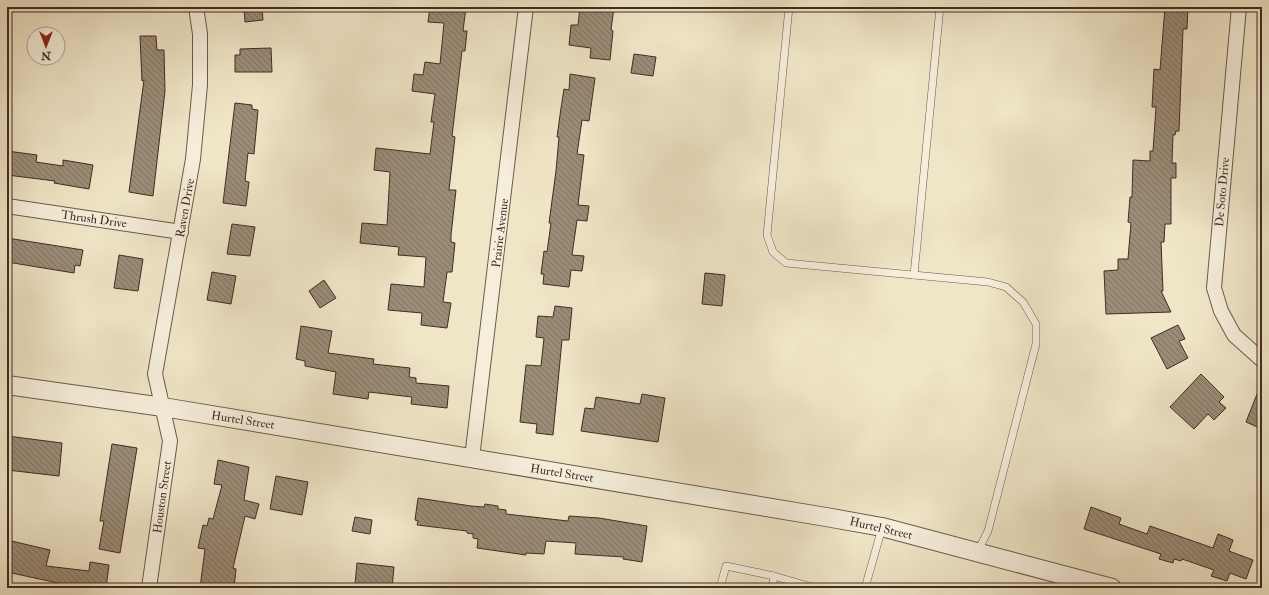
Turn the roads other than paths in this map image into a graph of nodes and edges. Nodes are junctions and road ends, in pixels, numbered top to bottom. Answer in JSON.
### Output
{"nodes":[{"id":1,"x":196,"y":7,"type":"edge"},
{"id":2,"x":526,"y":7,"type":"edge"},
{"id":3,"x":789,"y":7,"type":"edge"},
{"id":4,"x":940,"y":7,"type":"edge"},
{"id":5,"x":1239,"y":7,"type":"edge"},
{"id":6,"x":7,"y":206,"type":"edge"},
{"id":7,"x":181,"y":232,"type":"junction"},
{"id":8,"x":914,"y":275,"type":"junction"},
{"id":9,"x":1262,"y":360,"type":"edge"},
{"id":10,"x":7,"y":385,"type":"edge"},
{"id":11,"x":163,"y":407,"type":"junction"},
{"id":12,"x":472,"y":458,"type":"junction"},
{"id":13,"x":882,"y":527,"type":"junction"},
{"id":14,"x":978,"y":552,"type":"junction"},
{"id":15,"x":774,"y":576,"type":"junction"},
{"id":16,"x":149,"y":588,"type":"edge"},
{"id":17,"x":720,"y":588,"type":"edge"},
{"id":18,"x":772,"y":588,"type":"edge"},
{"id":19,"x":815,"y":588,"type":"edge"},
{"id":20,"x":865,"y":588,"type":"edge"},
{"id":21,"x":1112,"y":588,"type":"edge"}],
"edges":[{"from":1,"to":7,"type":"street","name":"Raven Drive"},
{"from":2,"to":12,"type":"street","name":"Prairie Avenue"},
{"from":3,"to":8,"type":"lane"},
{"from":4,"to":8,"type":"lane"},
{"from":5,"to":9,"type":"street","name":"De Soto Drive"},
{"from":6,"to":7,"type":"street","name":"Thrush Drive"},
{"from":7,"to":11,"type":"street","name":"Raven Drive"},
{"from":8,"to":14,"type":"lane"},
{"from":10,"to":11,"type":"street","name":"Hurtel Street"},
{"from":11,"to":12,"type":"street","name":"Hurtel Street"},
{"from":11,"to":16,"type":"street","name":"Houston Street"},
{"from":12,"to":13,"type":"street","name":"Hurtel Street"},
{"from":13,"to":14,"type":"street","name":"Hurtel Street"},
{"from":13,"to":20,"type":"lane"},
{"from":14,"to":21,"type":"street","name":"Hurtel Street"},
{"from":15,"to":17,"type":"lane"},
{"from":15,"to":18,"type":"lane"},
{"from":15,"to":19,"type":"lane"}]}
